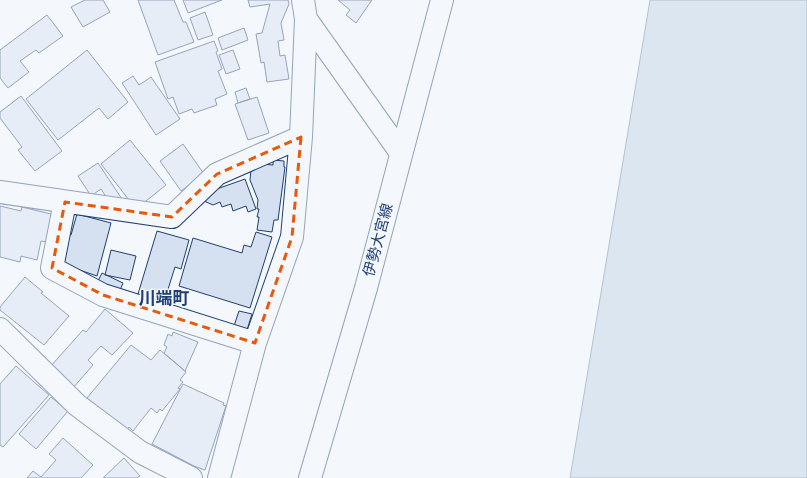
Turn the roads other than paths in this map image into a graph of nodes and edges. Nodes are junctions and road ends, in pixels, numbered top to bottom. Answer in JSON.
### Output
{"nodes":[{"id":1,"x":442,"y":0,"type":"edge"},
{"id":2,"x":304,"y":10,"type":"edge"},
{"id":3,"x":301,"y":136,"type":"junction"},
{"id":4,"x":401,"y":153,"type":"junction"},
{"id":5,"x":0,"y":192,"type":"edge"},
{"id":6,"x":65,"y":202,"type":"junction"},
{"id":7,"x":0,"y":329,"type":"edge"},
{"id":8,"x":255,"y":343,"type":"junction"},
{"id":9,"x":191,"y":478,"type":"edge"},
{"id":10,"x":219,"y":478,"type":"edge"},
{"id":11,"x":310,"y":478,"type":"edge"}],
"edges":[{"from":1,"to":4,"type":"street","name":"伊勢大宮線"},
{"from":2,"to":3,"type":"street"},
{"from":2,"to":4,"type":"street"},
{"from":3,"to":6,"type":"street"},
{"from":3,"to":8,"type":"street"},
{"from":4,"to":11,"type":"street","name":"伊勢大宮線"},
{"from":5,"to":6,"type":"street"},
{"from":6,"to":8,"type":"street"},
{"from":7,"to":9,"type":"street"},
{"from":8,"to":10,"type":"street"}]}
